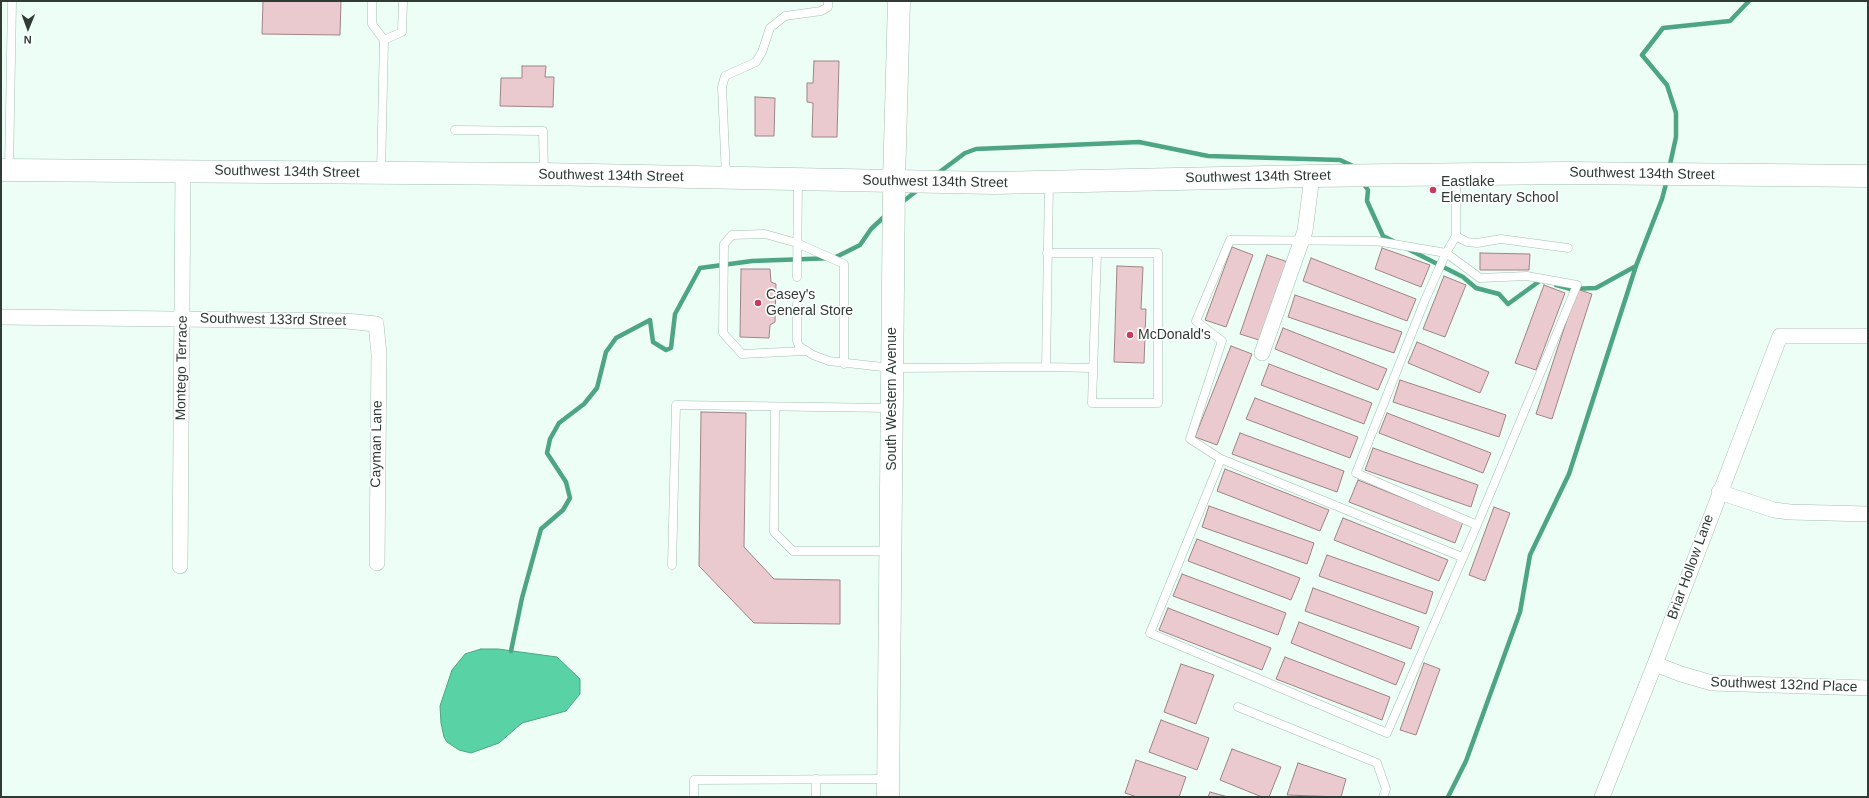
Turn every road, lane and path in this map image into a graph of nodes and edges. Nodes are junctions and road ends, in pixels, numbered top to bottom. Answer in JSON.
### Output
{"nodes":[{"id":1,"x":12,"y":1,"type":"edge"},
{"id":2,"x":372,"y":1,"type":"edge"},
{"id":3,"x":403,"y":1,"type":"edge"},
{"id":4,"x":828,"y":1,"type":"edge"},
{"id":5,"x":899,"y":1,"type":"edge"},
{"id":6,"x":384,"y":40,"type":"junction"},
{"id":7,"x":454,"y":130,"type":"dead end"},
{"id":8,"x":5,"y":170,"type":"edge"},
{"id":9,"x":183,"y":171,"type":"junction"},
{"id":10,"x":381,"y":173,"type":"junction"},
{"id":11,"x":544,"y":174,"type":"junction"},
{"id":12,"x":1456,"y":175,"type":"junction"},
{"id":13,"x":1312,"y":176,"type":"junction"},
{"id":14,"x":1868,"y":176,"type":"edge"},
{"id":15,"x":726,"y":178,"type":"junction"},
{"id":16,"x":798,"y":180,"type":"junction"},
{"id":17,"x":894,"y":182,"type":"junction"},
{"id":18,"x":1049,"y":183,"type":"junction"},
{"id":19,"x":1456,"y":236,"type":"junction"},
{"id":20,"x":1301,"y":241,"type":"junction"},
{"id":21,"x":797,"y":244,"type":"junction"},
{"id":22,"x":1568,"y":248,"type":"dead end"},
{"id":23,"x":1047,"y":253,"type":"junction"},
{"id":24,"x":1096,"y":253,"type":"junction"},
{"id":25,"x":1446,"y":253,"type":"junction"},
{"id":26,"x":796,"y":277,"type":"dead end"},
{"id":27,"x":797,"y":304,"type":"dead end"},
{"id":28,"x":1,"y":317,"type":"edge"},
{"id":29,"x":183,"y":319,"type":"junction"},
{"id":30,"x":376,"y":324,"type":"joint"},
{"id":31,"x":1868,"y":336,"type":"edge"},
{"id":32,"x":804,"y":351,"type":"junction"},
{"id":33,"x":1262,"y":353,"type":"dead end"},
{"id":34,"x":844,"y":364,"type":"junction"},
{"id":35,"x":1046,"y":367,"type":"junction"},
{"id":36,"x":892,"y":368,"type":"junction"},
{"id":37,"x":1093,"y":368,"type":"junction"},
{"id":38,"x":775,"y":407,"type":"junction"},
{"id":39,"x":892,"y":408,"type":"junction"},
{"id":40,"x":1222,"y":459,"type":"junction"},
{"id":41,"x":1719,"y":492,"type":"junction"},
{"id":42,"x":1868,"y":514,"type":"edge"},
{"id":43,"x":1477,"y":526,"type":"junction"},
{"id":44,"x":890,"y":551,"type":"junction"},
{"id":45,"x":1462,"y":557,"type":"junction"},
{"id":46,"x":377,"y":563,"type":"dead end"},
{"id":47,"x":672,"y":565,"type":"dead end"},
{"id":48,"x":180,"y":566,"type":"dead end"},
{"id":49,"x":1655,"y":664,"type":"junction"},
{"id":50,"x":1868,"y":688,"type":"edge"},
{"id":51,"x":1238,"y":707,"type":"dead end"},
{"id":52,"x":816,"y":779,"type":"junction"},
{"id":53,"x":888,"y":788,"type":"edge"},
{"id":54,"x":694,"y":797,"type":"edge"},
{"id":55,"x":816,"y":797,"type":"edge"},
{"id":56,"x":1383,"y":797,"type":"edge"},
{"id":57,"x":1602,"y":797,"type":"edge"}],
"edges":[{"from":1,"to":8,"type":"lane"},
{"from":2,"to":6,"type":"lane"},
{"from":3,"to":6,"type":"lane"},
{"from":4,"to":15,"type":"lane"},
{"from":5,"to":17,"type":"main road","name":"South Western Avenue"},
{"from":6,"to":10,"type":"lane"},
{"from":7,"to":11,"type":"lane"},
{"from":8,"to":9,"type":"main road","name":"Southwest 134th Street"},
{"from":9,"to":10,"type":"main road","name":"Southwest 134th Street"},
{"from":9,"to":29,"type":"street","name":"Montego Terrace"},
{"from":10,"to":11,"type":"main road","name":"Southwest 134th Street"},
{"from":11,"to":15,"type":"main road","name":"Southwest 134th Street"},
{"from":12,"to":13,"type":"main road","name":"Southwest 134th Street"},
{"from":12,"to":14,"type":"main road","name":"Southwest 134th Street"},
{"from":12,"to":19,"type":"lane"},
{"from":13,"to":18,"type":"main road","name":"Southwest 134th Street"},
{"from":13,"to":20,"type":"street"},
{"from":15,"to":16,"type":"main road","name":"Southwest 134th Street"},
{"from":16,"to":17,"type":"main road","name":"Southwest 134th Street"},
{"from":16,"to":21,"type":"lane"},
{"from":17,"to":18,"type":"main road","name":"Southwest 134th Street"},
{"from":17,"to":36,"type":"main road","name":"South Western Avenue"},
{"from":18,"to":23,"type":"lane"},
{"from":19,"to":22,"type":"lane"},
{"from":19,"to":25,"type":"lane"},
{"from":20,"to":25,"type":"lane"},
{"from":20,"to":33,"type":"street"},
{"from":20,"to":40,"type":"lane"},
{"from":21,"to":26,"type":"lane"},
{"from":21,"to":32,"type":"lane"},
{"from":21,"to":34,"type":"lane"},
{"from":23,"to":24,"type":"lane"},
{"from":23,"to":35,"type":"lane"},
{"from":24,"to":37,"type":"lane"},
{"from":24,"to":37,"type":"lane"},
{"from":25,"to":43,"type":"lane"},
{"from":25,"to":43,"type":"lane"},
{"from":27,"to":32,"type":"lane"},
{"from":28,"to":29,"type":"street","name":"Southwest 133rd Street"},
{"from":29,"to":30,"type":"street","name":"Southwest 133rd Street"},
{"from":29,"to":48,"type":"street","name":"Montego Terrace"},
{"from":30,"to":46,"type":"street","name":"Cayman Lane"},
{"from":31,"to":41,"type":"street","name":"Briar Hollow Lane"},
{"from":32,"to":34,"type":"lane"},
{"from":34,"to":36,"type":"lane"},
{"from":35,"to":36,"type":"lane"},
{"from":35,"to":37,"type":"lane"},
{"from":36,"to":39,"type":"main road","name":"South Western Avenue"},
{"from":38,"to":39,"type":"lane"},
{"from":38,"to":44,"type":"lane"},
{"from":38,"to":47,"type":"lane"},
{"from":39,"to":44,"type":"main road","name":"South Western Avenue"},
{"from":40,"to":45,"type":"lane"},
{"from":40,"to":45,"type":"lane"},
{"from":41,"to":42,"type":"street"},
{"from":41,"to":49,"type":"street","name":"Briar Hollow Lane"},
{"from":43,"to":45,"type":"lane"},
{"from":44,"to":53,"type":"main road","name":"South Western Avenue"},
{"from":49,"to":50,"type":"street","name":"Southwest 132nd Place"},
{"from":49,"to":57,"type":"street","name":"Briar Hollow Lane"},
{"from":51,"to":56,"type":"lane"},
{"from":52,"to":53,"type":"lane"},
{"from":52,"to":54,"type":"lane"},
{"from":52,"to":55,"type":"lane"}]}
